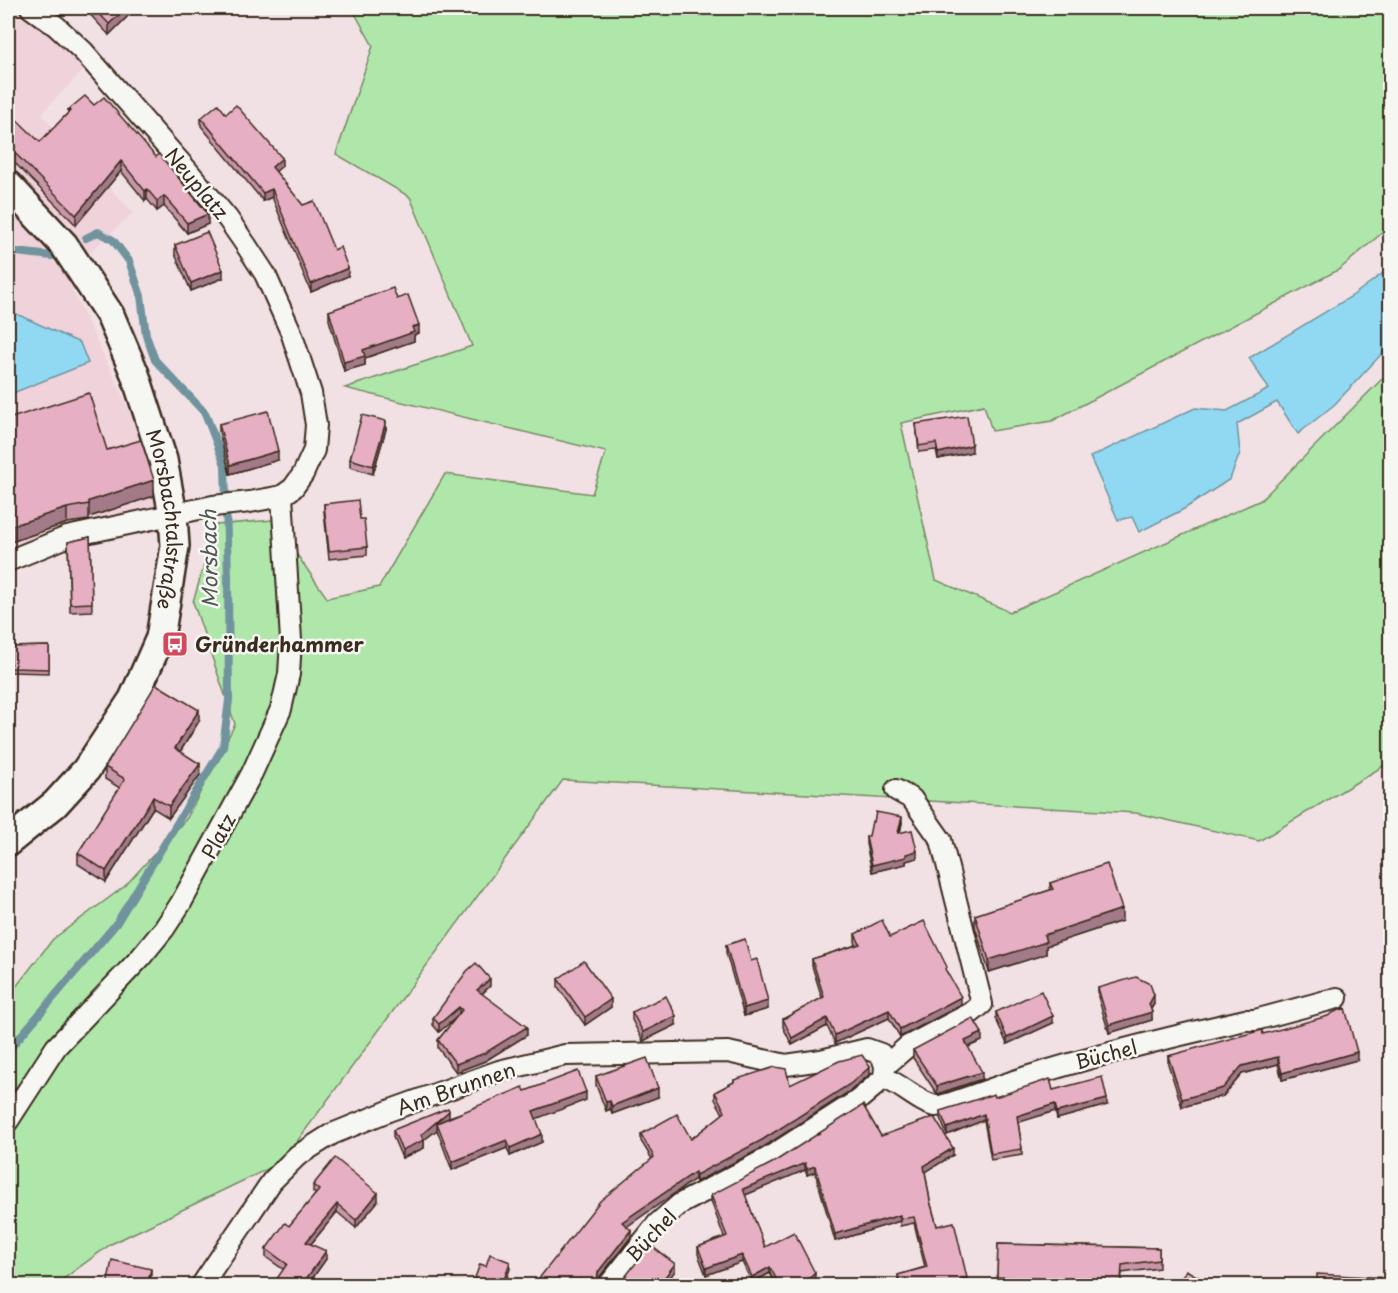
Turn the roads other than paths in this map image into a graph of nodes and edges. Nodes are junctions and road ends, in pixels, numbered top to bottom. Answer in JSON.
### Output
{"nodes":[{"id":1,"x":31,"y":8,"type":"edge"},
{"id":2,"x":8,"y":185,"type":"edge"},
{"id":3,"x":282,"y":496,"type":"junction"},
{"id":4,"x":173,"y":515,"type":"junction"},
{"id":5,"x":8,"y":561,"type":"edge"},
{"id":6,"x":896,"y":790,"type":"dead end"},
{"id":7,"x":8,"y":842,"type":"edge"},
{"id":8,"x":1337,"y":998,"type":"dead end"},
{"id":9,"x":786,"y":1065,"type":"joint"},
{"id":10,"x":885,"y":1072,"type":"junction"},
{"id":11,"x":8,"y":1121,"type":"edge"},
{"id":12,"x":201,"y":1286,"type":"edge"},
{"id":13,"x":608,"y":1286,"type":"edge"}],
"edges":[{"from":1,"to":3,"type":"street","name":"Neuplatz"},
{"from":2,"to":4,"type":"main road","name":"Morsbachtalstraße"},
{"from":3,"to":4,"type":"street"},
{"from":3,"to":11,"type":"street","name":"Platz"},
{"from":4,"to":5,"type":"street"},
{"from":4,"to":7,"type":"main road","name":"Morsbachtalstraße"},
{"from":6,"to":10,"type":"street","name":"Büchel"},
{"from":8,"to":10,"type":"street","name":"Büchel"},
{"from":9,"to":10,"type":"street","name":"Büchel"},
{"from":9,"to":12,"type":"street","name":"Am Brunnen"},
{"from":10,"to":13,"type":"street","name":"Büchel"}]}
